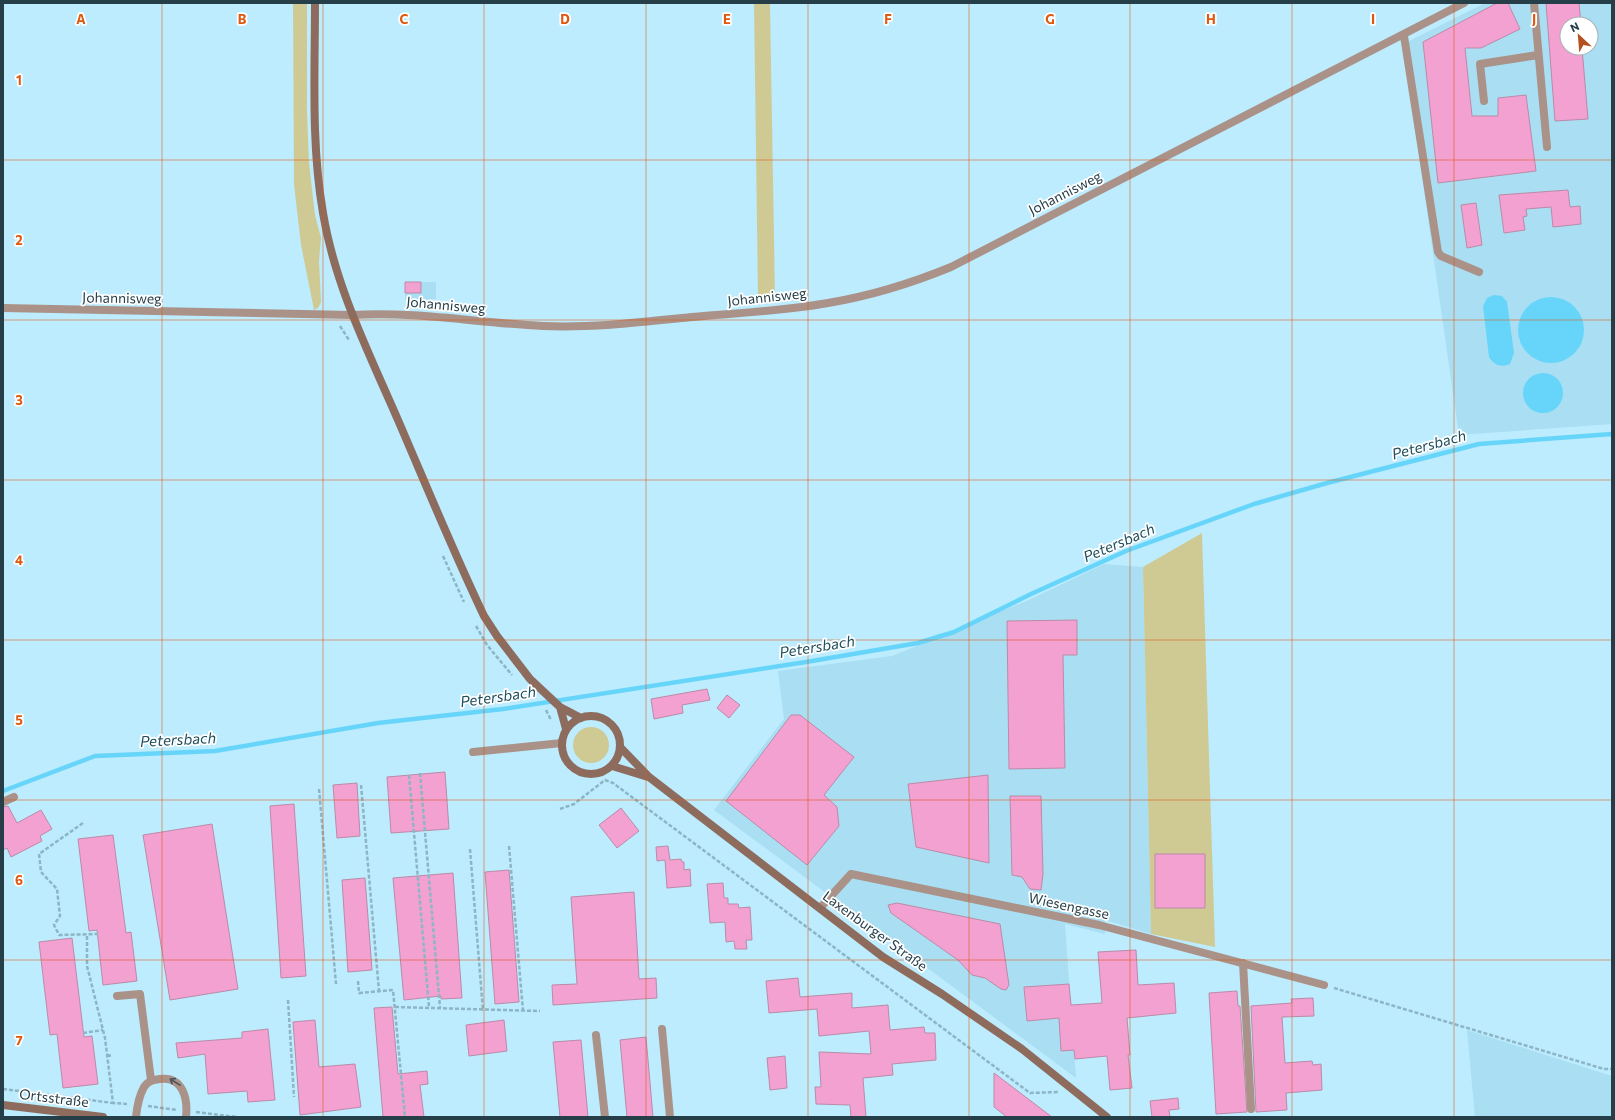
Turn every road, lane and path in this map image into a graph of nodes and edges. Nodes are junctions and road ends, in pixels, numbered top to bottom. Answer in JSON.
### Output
{"nodes":[{"id":1,"x":315,"y":3,"type":"edge"},
{"id":2,"x":1464,"y":3,"type":"edge"},
{"id":3,"x":1534,"y":3,"type":"edge"},
{"id":4,"x":1404,"y":36,"type":"junction"},
{"id":5,"x":1538,"y":55,"type":"junction"},
{"id":6,"x":1484,"y":101,"type":"dead end"},
{"id":7,"x":1547,"y":147,"type":"dead end"},
{"id":8,"x":1479,"y":272,"type":"dead end"},
{"id":9,"x":3,"y":308,"type":"edge"},
{"id":10,"x":352,"y":315,"type":"junction"},
{"id":11,"x":560,"y":707,"type":"junction"},
{"id":12,"x":581,"y":718,"type":"junction"},
{"id":13,"x":566,"y":729,"type":"junction"},
{"id":14,"x":562,"y":743,"type":"junction"},
{"id":15,"x":620,"y":747,"type":"junction"},
{"id":16,"x":473,"y":752,"type":"dead end"},
{"id":17,"x":612,"y":766,"type":"junction"},
{"id":18,"x":420,"y":773,"type":"dead end"},
{"id":19,"x":409,"y":775,"type":"dead end"},
{"id":20,"x":649,"y":777,"type":"junction"},
{"id":21,"x":361,"y":785,"type":"dead end"},
{"id":22,"x":319,"y":788,"type":"dead end"},
{"id":23,"x":14,"y":797,"type":"dead end"},
{"id":24,"x":3,"y":802,"type":"edge"},
{"id":25,"x":560,"y":809,"type":"dead end"},
{"id":26,"x":83,"y":823,"type":"dead end"},
{"id":27,"x":509,"y":846,"type":"dead end"},
{"id":28,"x":470,"y":849,"type":"dead end"},
{"id":29,"x":820,"y":908,"type":"junction"},
{"id":30,"x":98,"y":934,"type":"dead end"},
{"id":31,"x":87,"y":936,"type":"junction"},
{"id":32,"x":1243,"y":963,"type":"junction"},
{"id":33,"x":358,"y":981,"type":"dead end"},
{"id":34,"x":336,"y":984,"type":"dead end"},
{"id":35,"x":1324,"y":985,"type":"joint"},
{"id":36,"x":379,"y":991,"type":"junction"},
{"id":37,"x":117,"y":996,"type":"dead end"},
{"id":38,"x":288,"y":1000,"type":"dead end"},
{"id":39,"x":394,"y":1007,"type":"junction"},
{"id":40,"x":429,"y":1007,"type":"junction"},
{"id":41,"x":440,"y":1008,"type":"junction"},
{"id":42,"x":483,"y":1011,"type":"junction"},
{"id":43,"x":523,"y":1011,"type":"junction"},
{"id":44,"x":540,"y":1011,"type":"dead end"},
{"id":45,"x":662,"y":1029,"type":"dead end"},
{"id":46,"x":103,"y":1030,"type":"junction"},
{"id":47,"x":83,"y":1033,"type":"dead end"},
{"id":48,"x":596,"y":1035,"type":"dead end"},
{"id":49,"x":107,"y":1055,"type":"junction"},
{"id":50,"x":113,"y":1056,"type":"dead end"},
{"id":51,"x":1612,"y":1069,"type":"edge"},
{"id":52,"x":151,"y":1080,"type":"junction"},
{"id":53,"x":3,"y":1089,"type":"edge"},
{"id":54,"x":1076,"y":1091,"type":"junction"},
{"id":55,"x":294,"y":1097,"type":"dead end"},
{"id":56,"x":113,"y":1103,"type":"junction"},
{"id":57,"x":3,"y":1105,"type":"edge"},
{"id":58,"x":137,"y":1105,"type":"junction"},
{"id":59,"x":1251,"y":1109,"type":"dead end"},
{"id":60,"x":186,"y":1114,"type":"edge"},
{"id":61,"x":103,"y":1117,"type":"edge"},
{"id":62,"x":136,"y":1117,"type":"edge"},
{"id":63,"x":237,"y":1117,"type":"edge"},
{"id":64,"x":405,"y":1117,"type":"edge"},
{"id":65,"x":605,"y":1117,"type":"edge"},
{"id":66,"x":670,"y":1117,"type":"edge"},
{"id":67,"x":1107,"y":1117,"type":"edge"}],
"edges":[{"from":1,"to":10,"type":"main road","name":"Laxenburger Straße"},
{"from":2,"to":4,"type":"street","name":"Johannisweg"},
{"from":3,"to":5,"type":"street"},
{"from":4,"to":8,"type":"street"},
{"from":4,"to":10,"type":"street","name":"Johannisweg"},
{"from":5,"to":6,"type":"street"},
{"from":5,"to":7,"type":"street"},
{"from":9,"to":10,"type":"street","name":"Johannisweg"},
{"from":10,"to":11,"type":"main road","name":"Laxenburger Straße"},
{"from":11,"to":12,"type":"main road","name":"Laxenburger Straße"},
{"from":11,"to":13,"type":"main road"},
{"from":12,"to":13,"type":"main road"},
{"from":12,"to":15,"type":"main road","name":"Laxenburger Straße"},
{"from":13,"to":14,"type":"main road"},
{"from":14,"to":16,"type":"street"},
{"from":14,"to":17,"type":"main road"},
{"from":15,"to":17,"type":"main road"},
{"from":15,"to":20,"type":"main road","name":"Laxenburger Straße"},
{"from":17,"to":20,"type":"main road","name":"Laxenburger Straße"},
{"from":18,"to":41,"type":"path"},
{"from":19,"to":40,"type":"path"},
{"from":20,"to":29,"type":"main road","name":"Laxenburger Straße"},
{"from":21,"to":36,"type":"path"},
{"from":22,"to":34,"type":"path"},
{"from":23,"to":24,"type":"street"},
{"from":25,"to":54,"type":"path"},
{"from":26,"to":31,"type":"path"},
{"from":27,"to":43,"type":"path"},
{"from":28,"to":42,"type":"path"},
{"from":29,"to":32,"type":"street","name":"Wiesengasse"},
{"from":29,"to":54,"type":"main road","name":"Laxenburger Straße"},
{"from":30,"to":31,"type":"path"},
{"from":31,"to":46,"type":"path"},
{"from":32,"to":35,"type":"street","name":"Wiesengasse"},
{"from":32,"to":59,"type":"street"},
{"from":33,"to":36,"type":"path"},
{"from":35,"to":51,"type":"path"},
{"from":36,"to":39,"type":"path"},
{"from":37,"to":52,"type":"street"},
{"from":38,"to":55,"type":"path"},
{"from":39,"to":40,"type":"path"},
{"from":39,"to":64,"type":"path"},
{"from":40,"to":41,"type":"path"},
{"from":41,"to":42,"type":"path"},
{"from":42,"to":43,"type":"path"},
{"from":43,"to":44,"type":"path"},
{"from":45,"to":66,"type":"street"},
{"from":46,"to":47,"type":"path"},
{"from":46,"to":49,"type":"path"},
{"from":48,"to":65,"type":"street"},
{"from":49,"to":50,"type":"path"},
{"from":49,"to":56,"type":"path"},
{"from":52,"to":58,"type":"street"},
{"from":60,"to":52,"type":"street","one_way":true},
{"from":53,"to":56,"type":"path"},
{"from":54,"to":67,"type":"main road","name":"Laxenburger Straße"},
{"from":56,"to":58,"type":"path"},
{"from":57,"to":61,"type":"main road","name":"Ortsstraße"},
{"from":58,"to":60,"type":"path"},
{"from":58,"to":62,"type":"street"},
{"from":60,"to":63,"type":"path"}]}
